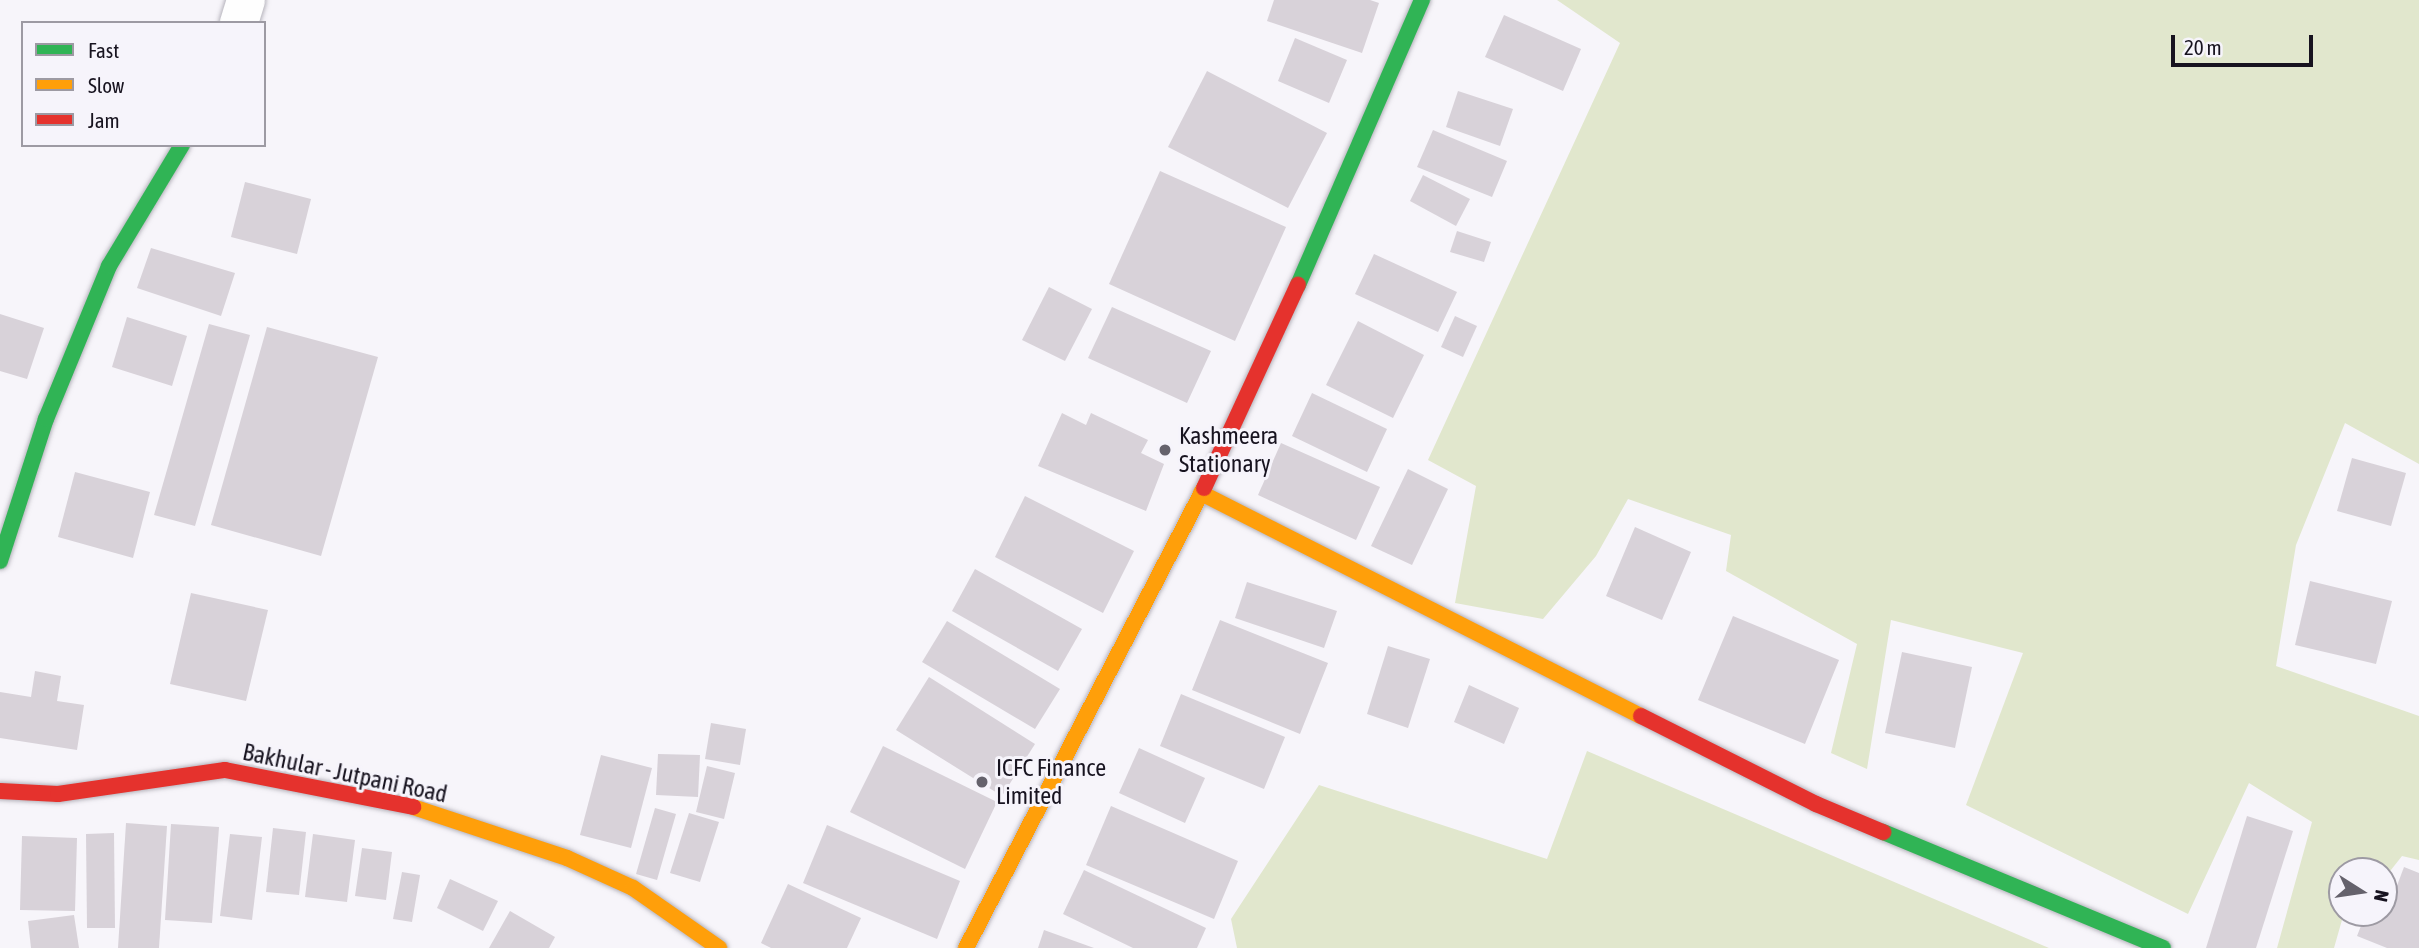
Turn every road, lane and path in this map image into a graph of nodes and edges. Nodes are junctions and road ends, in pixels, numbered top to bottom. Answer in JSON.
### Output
{"nodes":[{"id":1,"x":246,"y":0,"type":"edge"},
{"id":2,"x":1422,"y":0,"type":"edge"},
{"id":3,"x":240,"y":21,"type":"edge"},
{"id":4,"x":181,"y":147,"type":"edge"},
{"id":5,"x":1201,"y":493,"type":"junction"},
{"id":6,"x":0,"y":561,"type":"edge"},
{"id":7,"x":0,"y":790,"type":"edge"},
{"id":8,"x":719,"y":948,"type":"edge"},
{"id":9,"x":966,"y":948,"type":"edge"},
{"id":10,"x":2163,"y":948,"type":"edge"}],
"edges":[{"from":1,"to":3,"type":"street"},
{"from":2,"to":5,"type":"street"},
{"from":4,"to":6,"type":"street"},
{"from":5,"to":9,"type":"street"},
{"from":5,"to":10,"type":"street"},
{"from":7,"to":8,"type":"street","name":"Bakhular - Jutpani Road"}]}
